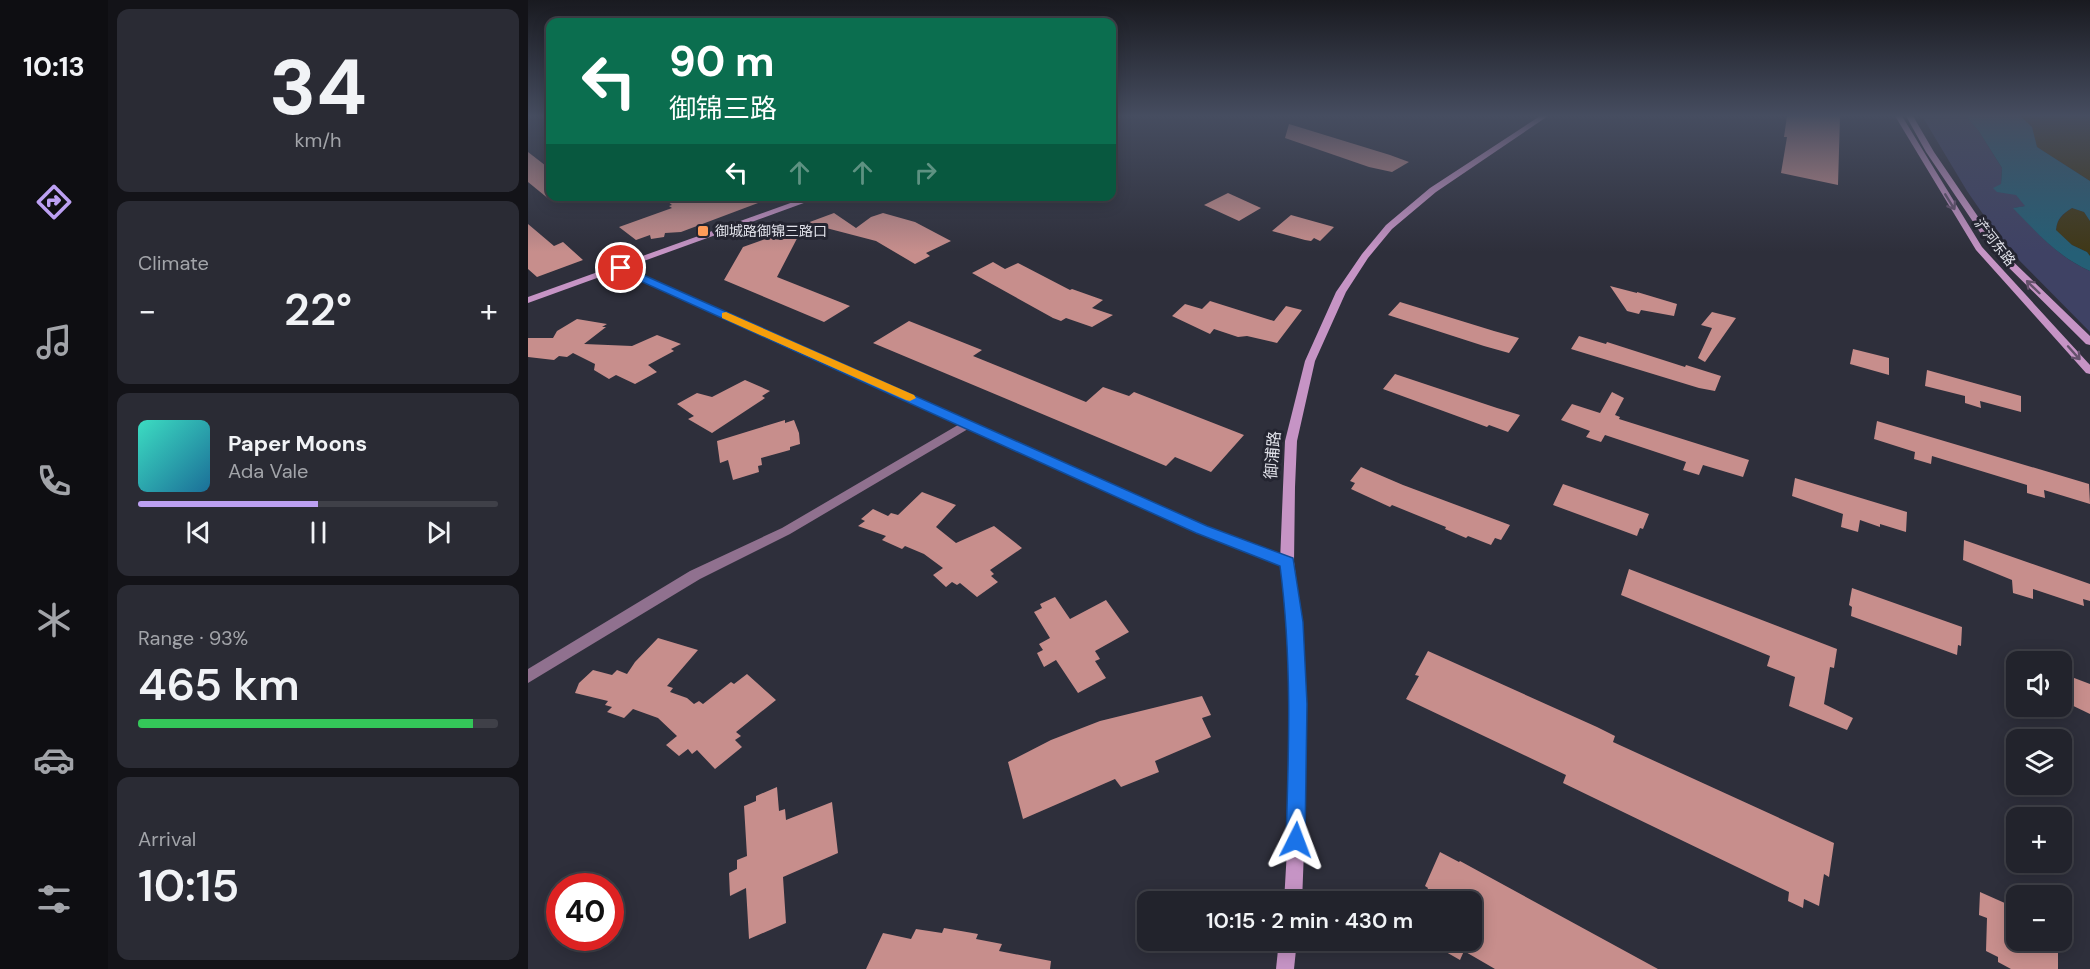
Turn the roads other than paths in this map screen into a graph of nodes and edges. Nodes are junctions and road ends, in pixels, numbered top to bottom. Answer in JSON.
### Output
{"nodes":[{"id":1,"x":1477,"y":161,"type":"edge"},
{"id":2,"x":1926,"y":161,"type":"edge"},
{"id":3,"x":1936,"y":161,"type":"edge"},
{"id":4,"x":805,"y":201,"type":"edge"},
{"id":5,"x":621,"y":268,"type":"junction"},
{"id":6,"x":528,"y":300,"type":"edge"},
{"id":7,"x":2090,"y":342,"type":"edge"},
{"id":8,"x":2090,"y":371,"type":"edge"},
{"id":9,"x":968,"y":424,"type":"junction"},
{"id":10,"x":1287,"y":562,"type":"junction"},
{"id":11,"x":528,"y":677,"type":"edge"},
{"id":12,"x":1294,"y":891,"type":"edge"},
{"id":13,"x":1287,"y":951,"type":"edge"},
{"id":14,"x":1285,"y":969,"type":"edge"}],
"edges":[{"from":1,"to":10,"type":"street","name":"御浦路"},
{"from":2,"to":8,"type":"street","name":"浐河东路","one_way":true},
{"from":7,"to":3,"type":"street","name":"浐河东路","one_way":true},
{"from":4,"to":5,"type":"street"},
{"from":5,"to":6,"type":"street"},
{"from":5,"to":9,"type":"street"},
{"from":9,"to":10,"type":"street"},
{"from":9,"to":11,"type":"street"},
{"from":10,"to":12,"type":"street","name":"御浦路"},
{"from":13,"to":14,"type":"street"}]}
